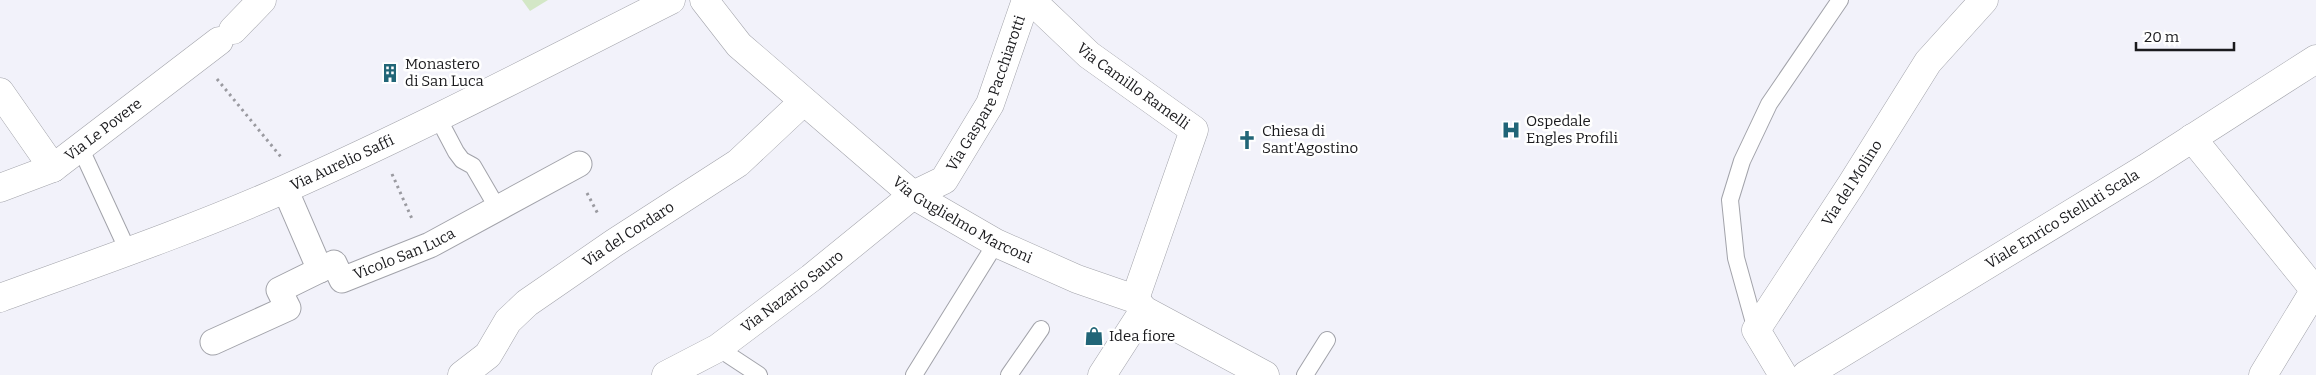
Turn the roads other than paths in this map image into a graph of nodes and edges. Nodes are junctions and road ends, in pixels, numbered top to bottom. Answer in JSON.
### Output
{"nodes":[{"id":1,"x":262,"y":0,"type":"edge"},
{"id":2,"x":671,"y":0,"type":"edge"},
{"id":3,"x":704,"y":0,"type":"edge"},
{"id":4,"x":1026,"y":0,"type":"edge"},
{"id":5,"x":1031,"y":0,"type":"edge"},
{"id":6,"x":1840,"y":0,"type":"edge"},
{"id":7,"x":1984,"y":0,"type":"edge"},
{"id":8,"x":2316,"y":59,"type":"edge"},
{"id":9,"x":0,"y":92,"type":"edge"},
{"id":10,"x":803,"y":102,"type":"junction"},
{"id":11,"x":437,"y":116,"type":"junction"},
{"id":12,"x":2192,"y":138,"type":"junction"},
{"id":13,"x":80,"y":147,"type":"junction"},
{"id":14,"x":576,"y":166,"type":"road end"},
{"id":15,"x":53,"y":168,"type":"junction"},
{"id":16,"x":293,"y":185,"type":"junction"},
{"id":17,"x":0,"y":188,"type":"edge"},
{"id":18,"x":913,"y":195,"type":"junction"},
{"id":19,"x":498,"y":208,"type":"junction"},
{"id":20,"x":996,"y":243,"type":"junction"},
{"id":21,"x":128,"y":251,"type":"junction"},
{"id":22,"x":320,"y":270,"type":"junction"},
{"id":23,"x":2315,"y":291,"type":"edge"},
{"id":24,"x":0,"y":298,"type":"edge"},
{"id":25,"x":1140,"y":304,"type":"junction"},
{"id":26,"x":1041,"y":329,"type":"dead end"},
{"id":27,"x":1756,"y":330,"type":"junction"},
{"id":28,"x":1327,"y":340,"type":"dead end"},
{"id":29,"x":213,"y":342,"type":"dead end"},
{"id":30,"x":718,"y":348,"type":"junction"},
{"id":31,"x":462,"y":375,"type":"edge"},
{"id":32,"x":666,"y":375,"type":"edge"},
{"id":33,"x":759,"y":375,"type":"edge"},
{"id":34,"x":914,"y":375,"type":"edge"},
{"id":35,"x":1009,"y":375,"type":"edge"},
{"id":36,"x":1102,"y":375,"type":"edge"},
{"id":37,"x":1265,"y":375,"type":"edge"},
{"id":38,"x":1305,"y":375,"type":"edge"},
{"id":39,"x":1784,"y":375,"type":"edge"},
{"id":40,"x":1806,"y":375,"type":"edge"},
{"id":41,"x":2264,"y":375,"type":"edge"}],
"edges":[{"from":1,"to":13,"type":"street","name":"Via Le Povere"},
{"from":2,"to":11,"type":"street","name":"Via Aurelio Saffi"},
{"from":3,"to":10,"type":"street","name":"Via Guglielmo Marconi"},
{"from":4,"to":18,"type":"street","name":"Via Gaspare Pacchiarotti"},
{"from":5,"to":25,"type":"street","name":"Via Camillo Ramelli"},
{"from":6,"to":27,"type":"lane"},
{"from":7,"to":27,"type":"street","name":"Via del Molino"},
{"from":8,"to":12,"type":"street","name":"Viale Enrico Stelluti Scala"},
{"from":9,"to":15,"type":"street"},
{"from":10,"to":18,"type":"street","name":"Via Guglielmo Marconi"},
{"from":10,"to":31,"type":"street","name":"Via del Cordaro"},
{"from":11,"to":16,"type":"street","name":"Via Aurelio Saffi"},
{"from":11,"to":19,"type":"lane"},
{"from":12,"to":23,"type":"street"},
{"from":12,"to":40,"type":"street","name":"Viale Enrico Stelluti Scala"},
{"from":13,"to":15,"type":"street","name":"Via Le Povere"},
{"from":13,"to":21,"type":"lane"},
{"from":14,"to":19,"type":"street","name":"Vicolo San Luca"},
{"from":15,"to":17,"type":"street","name":"Via Le Povere"},
{"from":16,"to":21,"type":"street","name":"Via Aurelio Saffi"},
{"from":16,"to":22,"type":"street"},
{"from":18,"to":20,"type":"street","name":"Via Guglielmo Marconi"},
{"from":18,"to":30,"type":"street","name":"Via Nazario Sauro"},
{"from":19,"to":22,"type":"street","name":"Vicolo San Luca"},
{"from":20,"to":25,"type":"street","name":"Via Guglielmo Marconi"},
{"from":20,"to":34,"type":"lane"},
{"from":21,"to":24,"type":"street","name":"Via Aurelio Saffi"},
{"from":22,"to":29,"type":"street"},
{"from":23,"to":41,"type":"street"},
{"from":25,"to":36,"type":"street"},
{"from":25,"to":37,"type":"street","name":"Via Guglielmo Marconi"},
{"from":26,"to":35,"type":"lane"},
{"from":27,"to":39,"type":"street"},
{"from":28,"to":38,"type":"lane"},
{"from":30,"to":32,"type":"street","name":"Via Nazario Sauro"},
{"from":30,"to":33,"type":"lane"}]}
